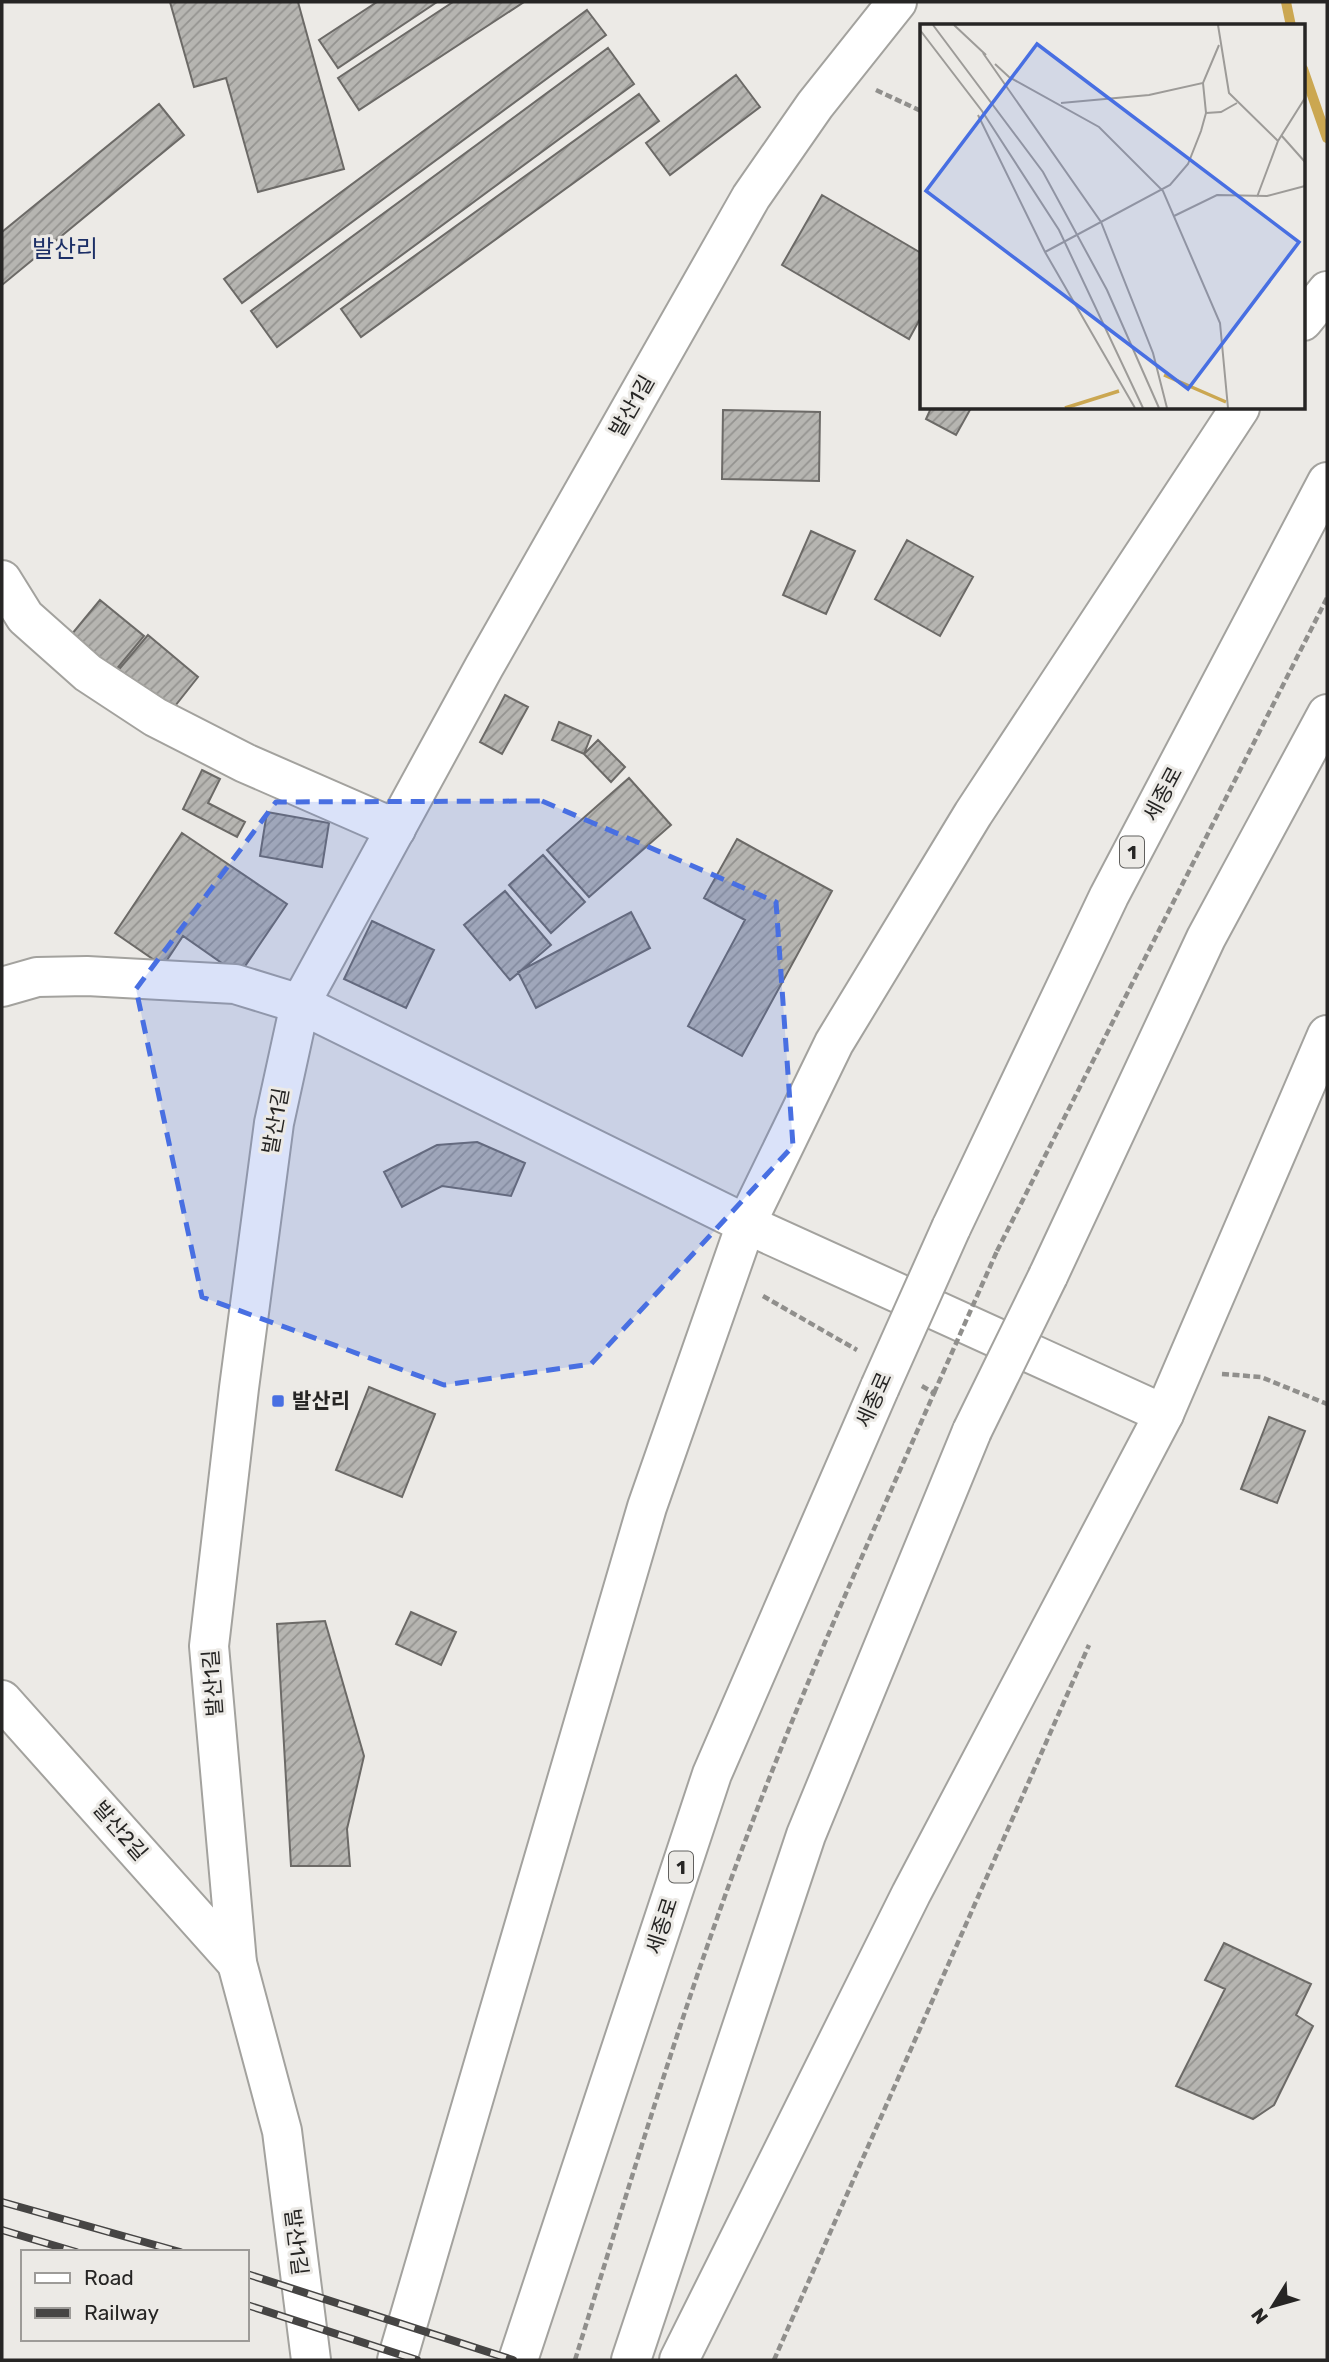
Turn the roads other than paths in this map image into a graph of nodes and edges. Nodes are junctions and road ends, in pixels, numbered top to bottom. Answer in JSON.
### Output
{"nodes":[{"id":1,"x":897,"y":2,"type":"edge"},
{"id":2,"x":1327,"y":291,"type":"edge"},
{"id":3,"x":1304,"y":320,"type":"edge"},
{"id":4,"x":1239,"y":410,"type":"edge"},
{"id":5,"x":1327,"y":482,"type":"edge"},
{"id":6,"x":2,"y":580,"type":"edge"},
{"id":7,"x":1327,"y":715,"type":"edge"},
{"id":8,"x":396,"y":829,"type":"junction"},
{"id":9,"x":2,"y":987,"type":"edge"},
{"id":10,"x":300,"y":1004,"type":"junction"},
{"id":11,"x":1327,"y":1035,"type":"edge"},
{"id":12,"x":746,"y":1224,"type":"junction"},
{"id":13,"x":1164,"y":1414,"type":"junction"},
{"id":14,"x":2,"y":1700,"type":"edge"},
{"id":15,"x":237,"y":1962,"type":"junction"},
{"id":16,"x":312,"y":2360,"type":"edge"},
{"id":17,"x":397,"y":2360,"type":"edge"},
{"id":18,"x":518,"y":2360,"type":"edge"},
{"id":19,"x":631,"y":2360,"type":"edge"},
{"id":20,"x":679,"y":2360,"type":"edge"}],
"edges":[{"from":1,"to":8,"type":"main road","name":"발산1길"},
{"from":2,"to":3,"type":"main road"},
{"from":4,"to":12,"type":"main road"},
{"from":5,"to":18,"type":"main road","name":"세종로","number":"1","bridge":true},
{"from":6,"to":8,"type":"main road"},
{"from":7,"to":19,"type":"main road","bridge":true},
{"from":8,"to":10,"type":"main road","name":"발산1길"},
{"from":9,"to":10,"type":"main road"},
{"from":10,"to":12,"type":"main road"},
{"from":10,"to":15,"type":"main road","name":"발산1길"},
{"from":11,"to":13,"type":"main road"},
{"from":12,"to":13,"type":"main road"},
{"from":12,"to":17,"type":"main road"},
{"from":13,"to":20,"type":"main road"},
{"from":14,"to":15,"type":"main road","name":"발산2길"},
{"from":15,"to":16,"type":"main road","name":"발산1길"}]}
